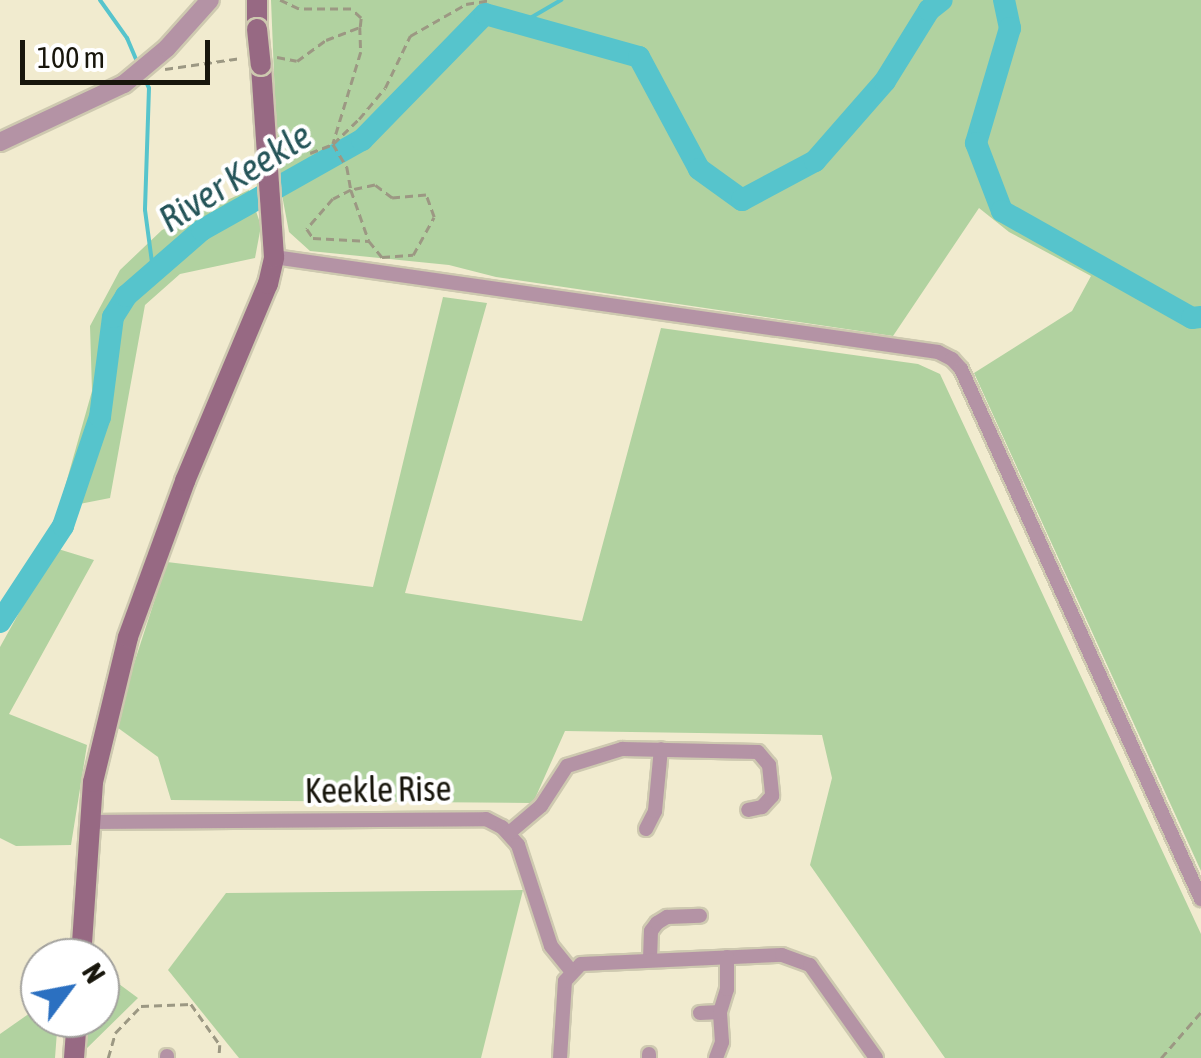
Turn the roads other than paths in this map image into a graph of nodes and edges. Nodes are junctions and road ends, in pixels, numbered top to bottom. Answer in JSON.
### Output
{"nodes":[{"id":1,"x":210,"y":0,"type":"edge"},
{"id":2,"x":257,"y":0,"type":"edge"},
{"id":3,"x":0,"y":142,"type":"edge"},
{"id":4,"x":274,"y":256,"type":"junction"},
{"id":5,"x":662,"y":749,"type":"junction"},
{"id":6,"x":748,"y":810,"type":"dead end"},
{"id":7,"x":90,"y":822,"type":"junction"},
{"id":8,"x":646,"y":829,"type":"dead end"},
{"id":9,"x":509,"y":834,"type":"junction"},
{"id":10,"x":1201,"y":899,"type":"edge"},
{"id":11,"x":700,"y":916,"type":"dead end"},
{"id":12,"x":82,"y":938,"type":"edge"},
{"id":13,"x":727,"y":957,"type":"junction"},
{"id":14,"x":650,"y":960,"type":"junction"},
{"id":15,"x":571,"y":971,"type":"junction"},
{"id":16,"x":720,"y":1012,"type":"junction"},
{"id":17,"x":700,"y":1013,"type":"dead end"},
{"id":18,"x":560,"y":1058,"type":"edge"},
{"id":19,"x":716,"y":1058,"type":"edge"},
{"id":20,"x":876,"y":1058,"type":"edge"}],
"edges":[{"from":1,"to":3,"type":"street"},
{"from":2,"to":4,"type":"main road","bridge":true},
{"from":4,"to":7,"type":"main road"},
{"from":4,"to":10,"type":"street"},
{"from":5,"to":6,"type":"street"},
{"from":5,"to":8,"type":"street"},
{"from":5,"to":9,"type":"street"},
{"from":7,"to":9,"type":"street","name":"Keekle Rise"},
{"from":7,"to":12,"type":"main road"},
{"from":9,"to":15,"type":"street"},
{"from":11,"to":14,"type":"street"},
{"from":13,"to":14,"type":"street"},
{"from":13,"to":16,"type":"street"},
{"from":13,"to":20,"type":"street"},
{"from":14,"to":15,"type":"street"},
{"from":15,"to":18,"type":"street"},
{"from":16,"to":17,"type":"street"},
{"from":16,"to":19,"type":"street"}]}
